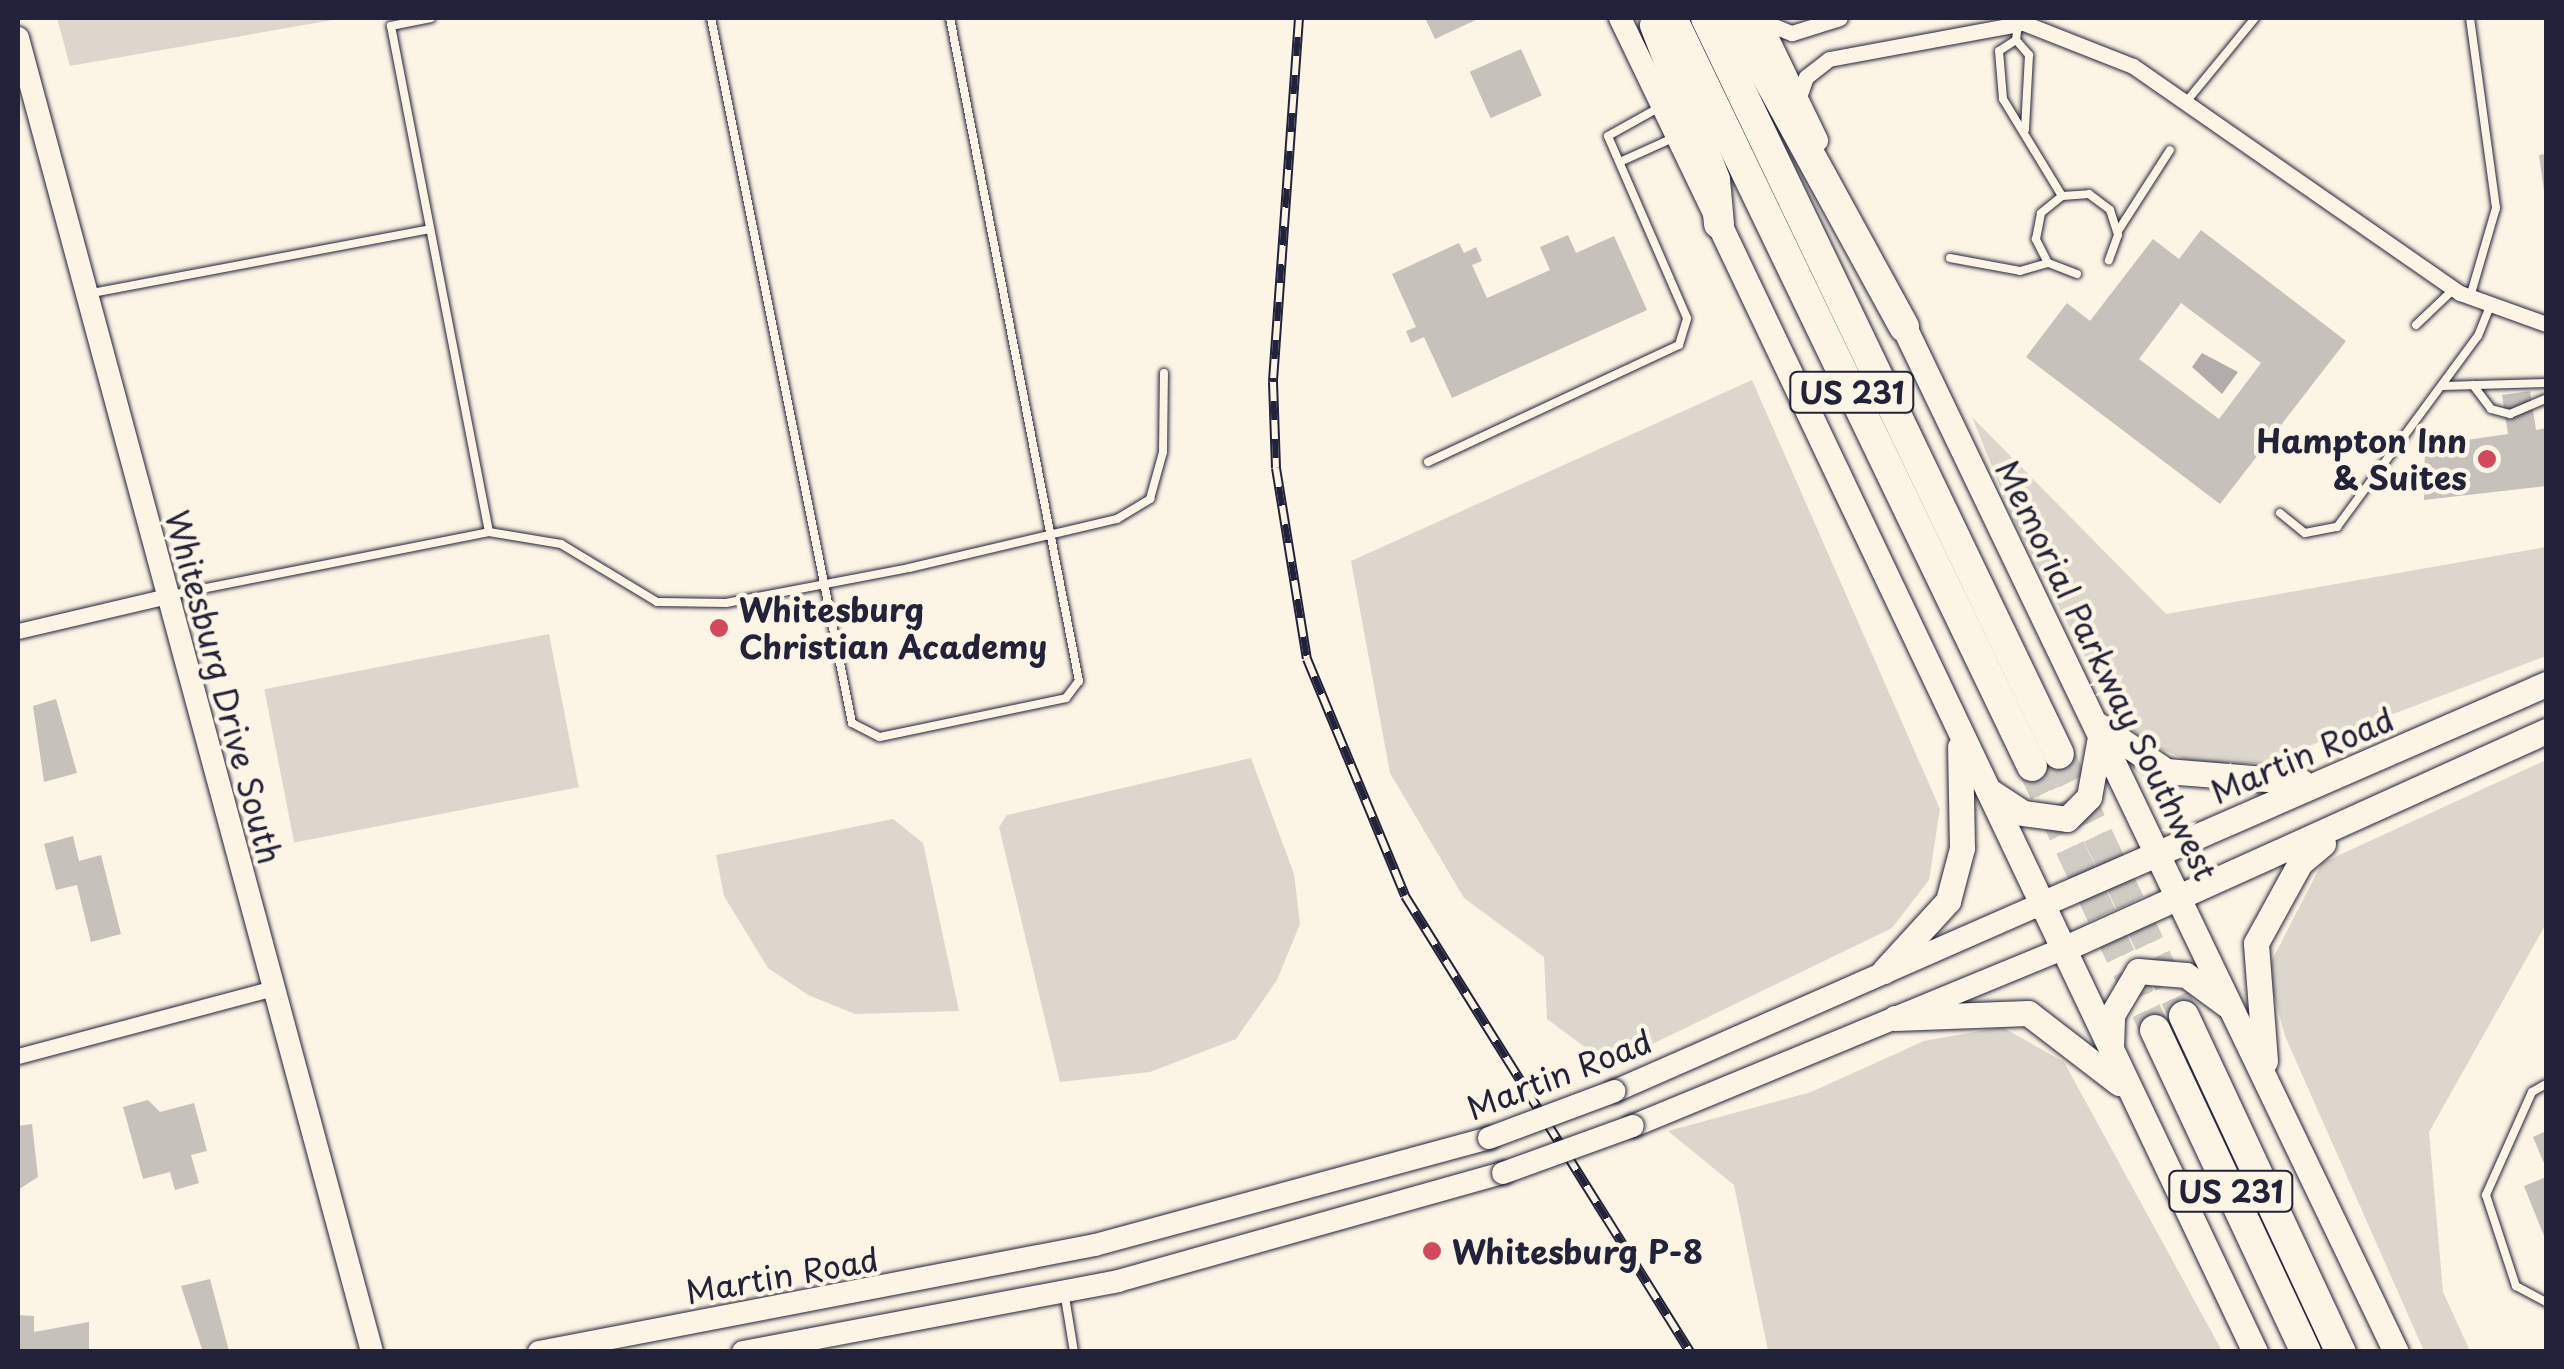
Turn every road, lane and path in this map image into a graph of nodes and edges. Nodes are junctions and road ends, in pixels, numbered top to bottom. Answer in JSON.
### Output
{"nodes":[{"id":1,"x":431,"y":18,"type":"edge"},
{"id":2,"x":711,"y":18,"type":"edge"},
{"id":3,"x":950,"y":18,"type":"edge"},
{"id":4,"x":1620,"y":18,"type":"edge"},
{"id":5,"x":1652,"y":18,"type":"edge"},
{"id":6,"x":1672,"y":18,"type":"edge"},
{"id":7,"x":1706,"y":18,"type":"edge"},
{"id":8,"x":1751,"y":18,"type":"edge"},
{"id":9,"x":1840,"y":18,"type":"edge"},
{"id":10,"x":2255,"y":18,"type":"edge"},
{"id":11,"x":2470,"y":18,"type":"edge"},
{"id":12,"x":2016,"y":25,"type":"edge"},
{"id":13,"x":18,"y":38,"type":"edge"},
{"id":14,"x":1798,"y":100,"type":"junction"},
{"id":15,"x":2186,"y":102,"type":"junction"},
{"id":16,"x":1662,"y":106,"type":"junction"},
{"id":17,"x":2025,"y":130,"type":"junction"},
{"id":18,"x":1676,"y":136,"type":"junction"},
{"id":19,"x":2170,"y":150,"type":"dead end"},
{"id":20,"x":1620,"y":162,"type":"junction"},
{"id":21,"x":2062,"y":196,"type":"junction"},
{"id":22,"x":1719,"y":224,"type":"junction"},
{"id":23,"x":430,"y":229,"type":"junction"},
{"id":24,"x":2118,"y":231,"type":"junction"},
{"id":25,"x":1950,"y":258,"type":"dead end"},
{"id":26,"x":2109,"y":260,"type":"dead end"},
{"id":27,"x":2048,"y":264,"type":"junction"},
{"id":28,"x":2078,"y":274,"type":"dead end"},
{"id":29,"x":2454,"y":289,"type":"junction"},
{"id":30,"x":88,"y":294,"type":"junction"},
{"id":31,"x":2470,"y":297,"type":"junction"},
{"id":32,"x":2491,"y":304,"type":"junction"},
{"id":33,"x":2546,"y":324,"type":"edge"},
{"id":34,"x":2416,"y":325,"type":"dead end"},
{"id":35,"x":1904,"y":327,"type":"junction"},
{"id":36,"x":1164,"y":373,"type":"dead end"},
{"id":37,"x":2546,"y":383,"type":"edge"},
{"id":38,"x":2473,"y":385,"type":"junction"},
{"id":39,"x":2443,"y":386,"type":"junction"},
{"id":40,"x":2546,"y":398,"type":"edge"},
{"id":41,"x":1428,"y":462,"type":"dead end"},
{"id":42,"x":2280,"y":513,"type":"dead end"},
{"id":43,"x":489,"y":532,"type":"junction"},
{"id":44,"x":1052,"y":534,"type":"junction"},
{"id":45,"x":826,"y":584,"type":"junction"},
{"id":46,"x":167,"y":596,"type":"junction"},
{"id":47,"x":18,"y":631,"type":"edge"},
{"id":48,"x":2546,"y":684,"type":"edge"},
{"id":49,"x":1958,"y":727,"type":"junction"},
{"id":50,"x":2096,"y":728,"type":"junction"},
{"id":51,"x":2546,"y":731,"type":"edge"},
{"id":52,"x":2336,"y":776,"type":"junction"},
{"id":53,"x":1984,"y":786,"type":"junction"},
{"id":54,"x":2352,"y":820,"type":"junction"},
{"id":55,"x":2158,"y":852,"type":"junction"},
{"id":56,"x":2179,"y":900,"type":"junction"},
{"id":57,"x":2037,"y":906,"type":"junction"},
{"id":58,"x":2060,"y":950,"type":"junction"},
{"id":59,"x":1884,"y":971,"type":"junction"},
{"id":60,"x":270,"y":988,"type":"junction"},
{"id":61,"x":2231,"y":1008,"type":"junction"},
{"id":62,"x":2184,"y":1016,"type":"tunnel mouth"},
{"id":63,"x":1894,"y":1018,"type":"junction"},
{"id":64,"x":2155,"y":1030,"type":"tunnel mouth"},
{"id":65,"x":2111,"y":1054,"type":"junction"},
{"id":66,"x":18,"y":1056,"type":"edge"},
{"id":67,"x":2546,"y":1084,"type":"edge"},
{"id":68,"x":2128,"y":1090,"type":"junction"},
{"id":69,"x":2270,"y":1090,"type":"junction"},
{"id":70,"x":1064,"y":1292,"type":"junction"},
{"id":71,"x":2546,"y":1302,"type":"edge"},
{"id":72,"x":372,"y":1352,"type":"edge"},
{"id":73,"x":538,"y":1352,"type":"edge"},
{"id":74,"x":743,"y":1352,"type":"edge"},
{"id":75,"x":1074,"y":1352,"type":"edge"},
{"id":76,"x":2255,"y":1352,"type":"edge"},
{"id":77,"x":2306,"y":1352,"type":"edge"},
{"id":78,"x":2340,"y":1352,"type":"edge"},
{"id":79,"x":2396,"y":1352,"type":"edge"}],
"edges":[{"from":1,"to":23,"type":"lane"},
{"from":2,"to":45,"type":"lane"},
{"from":3,"to":44,"type":"lane"},
{"from":4,"to":16,"type":"main road"},
{"from":5,"to":22,"type":"highway"},
{"from":6,"to":7,"type":"highway","number":"US 231"},
{"from":8,"to":9,"type":"street"},
{"from":8,"to":14,"type":"main road","name":"Memorial Parkway Southwest"},
{"from":8,"to":35,"type":"highway"},
{"from":10,"to":15,"type":"lane"},
{"from":11,"to":31,"type":"lane"},
{"from":12,"to":14,"type":"street"},
{"from":12,"to":15,"type":"street"},
{"from":12,"to":17,"type":"lane"},
{"from":12,"to":17,"type":"lane"},
{"from":13,"to":30,"type":"main road","name":"Whitesburg Drive South"},
{"from":14,"to":35,"type":"main road","name":"Memorial Parkway Southwest"},
{"from":15,"to":29,"type":"street"},
{"from":16,"to":18,"type":"main road"},
{"from":16,"to":20,"type":"lane"},
{"from":17,"to":21,"type":"lane"},
{"from":18,"to":20,"type":"lane"},
{"from":18,"to":22,"type":"main road"},
{"from":19,"to":24,"type":"lane"},
{"from":20,"to":41,"type":"lane"},
{"from":21,"to":24,"type":"lane"},
{"from":21,"to":27,"type":"lane"},
{"from":22,"to":49,"type":"main road"},
{"from":23,"to":30,"type":"lane"},
{"from":23,"to":43,"type":"lane"},
{"from":24,"to":26,"type":"lane"},
{"from":25,"to":27,"type":"lane"},
{"from":27,"to":28,"type":"lane"},
{"from":29,"to":31,"type":"street"},
{"from":29,"to":34,"type":"lane"},
{"from":30,"to":46,"type":"main road","name":"Whitesburg Drive South"},
{"from":31,"to":32,"type":"street"},
{"from":32,"to":33,"type":"street"},
{"from":32,"to":39,"type":"lane"},
{"from":35,"to":50,"type":"main road","name":"Memorial Parkway Southwest"},
{"from":36,"to":44,"type":"lane"},
{"from":37,"to":38,"type":"lane"},
{"from":38,"to":39,"type":"lane"},
{"from":38,"to":40,"type":"lane"},
{"from":39,"to":42,"type":"lane"},
{"from":43,"to":45,"type":"lane"},
{"from":43,"to":46,"type":"lane"},
{"from":44,"to":45,"type":"lane"},
{"from":44,"to":45,"type":"lane"},
{"from":46,"to":47,"type":"street"},
{"from":46,"to":60,"type":"main road","name":"Whitesburg Drive South"},
{"from":48,"to":52,"type":"main road","name":"Martin Road"},
{"from":49,"to":53,"type":"main road"},
{"from":49,"to":59,"type":"main road"},
{"from":50,"to":52,"type":"main road"},
{"from":50,"to":53,"type":"main road"},
{"from":50,"to":55,"type":"main road","name":"Memorial Parkway Southwest"},
{"from":51,"to":54,"type":"main road"},
{"from":52,"to":55,"type":"main road","name":"Martin Road"},
{"from":53,"to":57,"type":"main road"},
{"from":54,"to":56,"type":"main road"},
{"from":54,"to":69,"type":"main road"},
{"from":55,"to":56,"type":"main road","name":"Memorial Parkway Southwest"},
{"from":55,"to":57,"type":"main road","name":"Martin Road"},
{"from":56,"to":58,"type":"main road"},
{"from":56,"to":61,"type":"main road","name":"Memorial Parkway Southwest"},
{"from":57,"to":58,"type":"main road"},
{"from":57,"to":59,"type":"main road","name":"Martin Road"},
{"from":58,"to":63,"type":"main road"},
{"from":58,"to":65,"type":"main road"},
{"from":59,"to":73,"type":"main road","name":"Martin Road","bridge":true},
{"from":60,"to":66,"type":"street"},
{"from":60,"to":72,"type":"main road","name":"Whitesburg Drive South"},
{"from":61,"to":65,"type":"main road"},
{"from":61,"to":69,"type":"main road","name":"Memorial Parkway Southwest"},
{"from":62,"to":78,"type":"highway","number":"US 231"},
{"from":63,"to":68,"type":"main road"},
{"from":63,"to":70,"type":"main road","bridge":true},
{"from":64,"to":77,"type":"highway","number":"US 231"},
{"from":65,"to":68,"type":"main road"},
{"from":67,"to":71,"type":"lane"},
{"from":68,"to":76,"type":"main road"},
{"from":69,"to":79,"type":"main road","name":"Memorial Parkway Southwest"},
{"from":70,"to":74,"type":"main road"},
{"from":70,"to":75,"type":"lane"}]}
